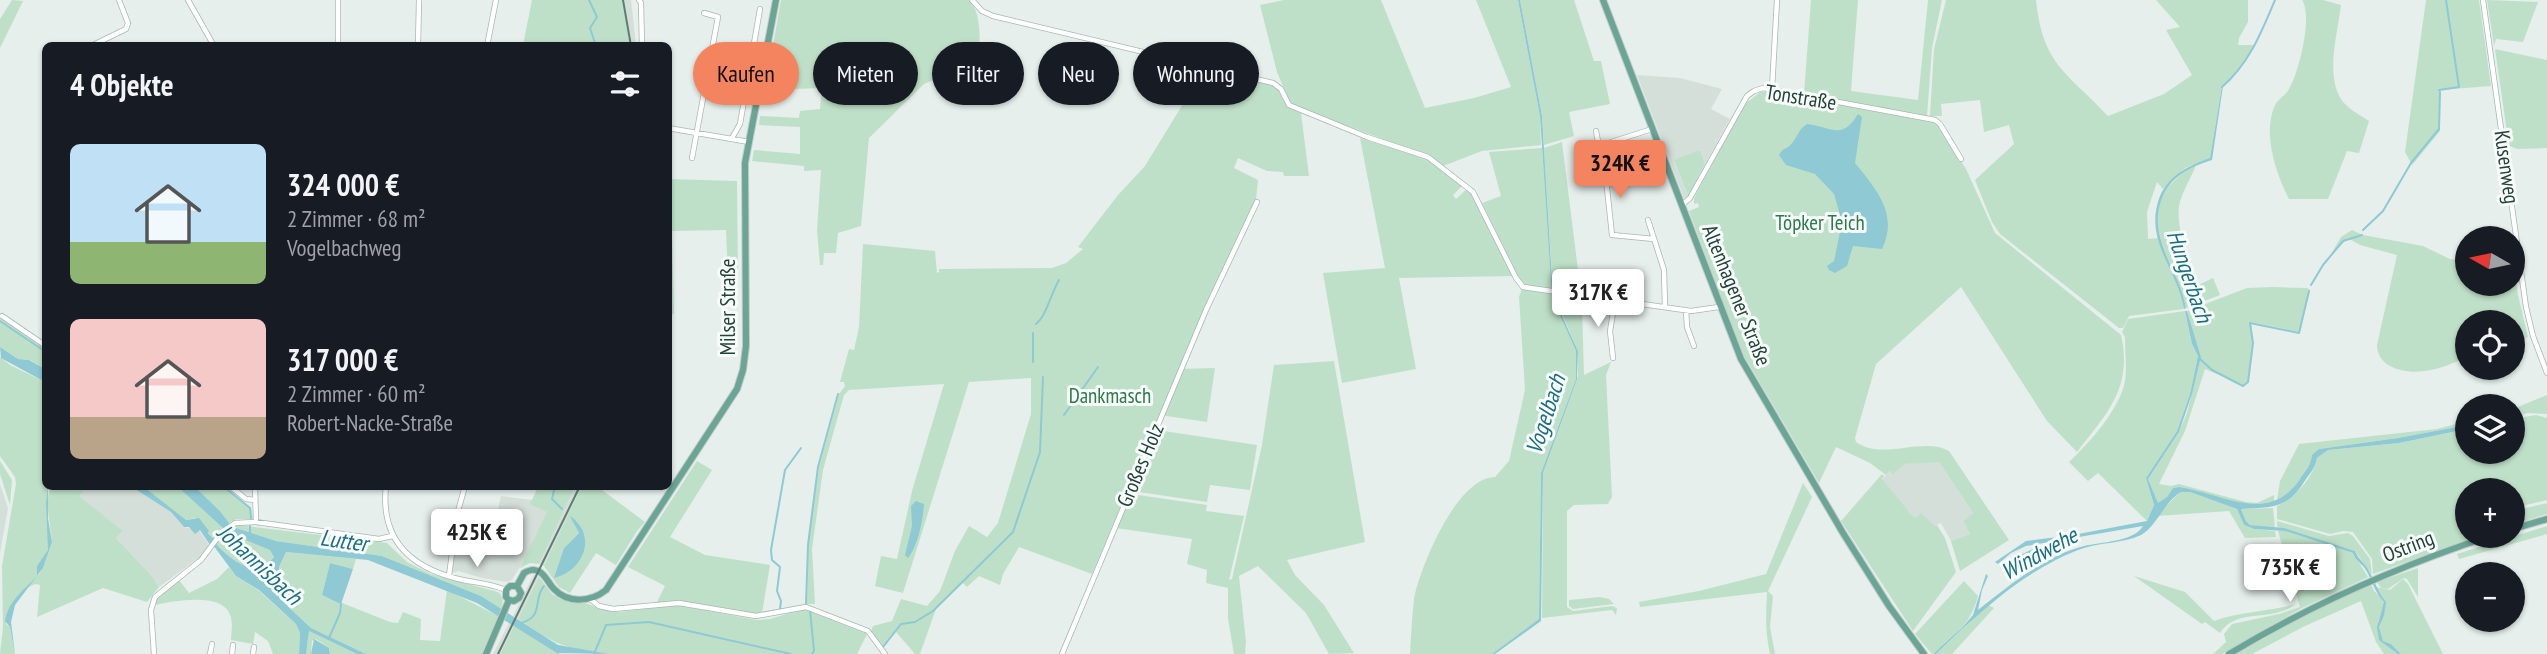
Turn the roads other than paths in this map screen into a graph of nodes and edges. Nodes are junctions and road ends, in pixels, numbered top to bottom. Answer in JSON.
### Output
{"nodes":[{"id":1,"x":119,"y":0,"type":"edge"},
{"id":2,"x":188,"y":0,"type":"edge"},
{"id":3,"x":338,"y":0,"type":"edge"},
{"id":4,"x":419,"y":0,"type":"edge"},
{"id":5,"x":496,"y":0,"type":"edge"},
{"id":6,"x":639,"y":0,"type":"edge"},
{"id":7,"x":776,"y":0,"type":"edge"},
{"id":8,"x":972,"y":0,"type":"edge"},
{"id":9,"x":1603,"y":0,"type":"edge"},
{"id":10,"x":1777,"y":0,"type":"edge"},
{"id":11,"x":2483,"y":0,"type":"edge"},
{"id":12,"x":760,"y":9,"type":"dead end"},
{"id":13,"x":704,"y":13,"type":"dead end"},
{"id":14,"x":99,"y":42,"type":"edge"},
{"id":15,"x":212,"y":42,"type":"edge"},
{"id":16,"x":338,"y":42,"type":"edge"},
{"id":17,"x":418,"y":42,"type":"edge"},
{"id":18,"x":488,"y":42,"type":"edge"},
{"id":19,"x":642,"y":42,"type":"edge"},
{"id":20,"x":1772,"y":89,"type":"junction"},
{"id":21,"x":672,"y":129,"type":"edge"},
{"id":22,"x":1652,"y":129,"type":"junction"},
{"id":23,"x":1596,"y":131,"type":"dead end"},
{"id":24,"x":697,"y":132,"type":"junction"},
{"id":25,"x":732,"y":138,"type":"junction"},
{"id":26,"x":749,"y":142,"type":"junction"},
{"id":27,"x":1599,"y":145,"type":"junction"},
{"id":28,"x":692,"y":158,"type":"dead end"},
{"id":29,"x":1961,"y":159,"type":"dead end"},
{"id":30,"x":1256,"y":202,"type":"dead end"},
{"id":31,"x":1682,"y":205,"type":"junction"},
{"id":32,"x":1648,"y":220,"type":"dead end"},
{"id":33,"x":1654,"y":239,"type":"junction"},
{"id":34,"x":1615,"y":301,"type":"junction"},
{"id":35,"x":1665,"y":307,"type":"junction"},
{"id":36,"x":1719,"y":307,"type":"junction"},
{"id":37,"x":1686,"y":310,"type":"junction"},
{"id":38,"x":2,"y":316,"type":"edge"},
{"id":39,"x":42,"y":343,"type":"edge"},
{"id":40,"x":1694,"y":346,"type":"dead end"},
{"id":41,"x":1613,"y":358,"type":"dead end"},
{"id":42,"x":2547,"y":373,"type":"edge"},
{"id":43,"x":235,"y":490,"type":"edge"},
{"id":44,"x":255,"y":490,"type":"edge"},
{"id":45,"x":386,"y":490,"type":"edge"},
{"id":46,"x":464,"y":490,"type":"edge"},
{"id":47,"x":255,"y":500,"type":"junction"},
{"id":48,"x":2547,"y":519,"type":"edge"},
{"id":49,"x":256,"y":522,"type":"junction"},
{"id":50,"x":2525,"y":525,"type":"edge"},
{"id":51,"x":392,"y":536,"type":"junction"},
{"id":52,"x":2457,"y":548,"type":"edge"},
{"id":53,"x":449,"y":576,"type":"junction"},
{"id":54,"x":517,"y":586,"type":"junction"},
{"id":55,"x":506,"y":590,"type":"junction"},
{"id":56,"x":590,"y":599,"type":"junction"},
{"id":57,"x":508,"y":603,"type":"junction"},
{"id":58,"x":212,"y":645,"type":"dead end"},
{"id":59,"x":233,"y":645,"type":"dead end"},
{"id":60,"x":254,"y":647,"type":"dead end"},
{"id":61,"x":154,"y":654,"type":"edge"},
{"id":62,"x":210,"y":654,"type":"edge"},
{"id":63,"x":232,"y":654,"type":"edge"},
{"id":64,"x":253,"y":654,"type":"edge"},
{"id":65,"x":486,"y":654,"type":"edge"},
{"id":66,"x":885,"y":654,"type":"edge"},
{"id":67,"x":1062,"y":654,"type":"edge"},
{"id":68,"x":1924,"y":654,"type":"edge"},
{"id":69,"x":2229,"y":654,"type":"edge"}],
"edges":[{"from":1,"to":14,"type":"street"},
{"from":2,"to":15,"type":"street"},
{"from":3,"to":16,"type":"street"},
{"from":4,"to":17,"type":"street"},
{"from":5,"to":18,"type":"street"},
{"from":6,"to":19,"type":"street"},
{"from":7,"to":26,"type":"main road","name":"Milser Straße"},
{"from":8,"to":34,"type":"street"},
{"from":9,"to":22,"type":"main road","name":"Altenhagener Straße"},
{"from":10,"to":20,"type":"street"},
{"from":11,"to":42,"type":"street","name":"Kusenweg"},
{"from":12,"to":25,"type":"street"},
{"from":13,"to":24,"type":"street"},
{"from":20,"to":29,"type":"street","name":"Tonstraße"},
{"from":20,"to":31,"type":"street","name":"Tonstraße"},
{"from":21,"to":24,"type":"street"},
{"from":22,"to":27,"type":"street"},
{"from":22,"to":31,"type":"main road","name":"Altenhagener Straße"},
{"from":23,"to":27,"type":"street"},
{"from":24,"to":25,"type":"street"},
{"from":24,"to":28,"type":"street"},
{"from":25,"to":26,"type":"street"},
{"from":26,"to":56,"type":"main road","name":"Milser Straße"},
{"from":27,"to":33,"type":"street"},
{"from":30,"to":67,"type":"street","name":"Großes Holz"},
{"from":31,"to":36,"type":"main road","name":"Altenhagener Straße"},
{"from":32,"to":33,"type":"street"},
{"from":33,"to":35,"type":"street"},
{"from":34,"to":35,"type":"street"},
{"from":34,"to":41,"type":"street"},
{"from":35,"to":37,"type":"street"},
{"from":36,"to":37,"type":"street"},
{"from":36,"to":68,"type":"main road","name":"Altenhagener Straße"},
{"from":37,"to":40,"type":"street"},
{"from":38,"to":39,"type":"street"},
{"from":43,"to":47,"type":"street"},
{"from":44,"to":47,"type":"street"},
{"from":45,"to":51,"type":"street"},
{"from":46,"to":53,"type":"street"},
{"from":47,"to":49,"type":"street"},
{"from":48,"to":50,"type":"main road"},
{"from":49,"to":51,"type":"street"},
{"from":49,"to":61,"type":"street"},
{"from":51,"to":53,"type":"street"},
{"from":52,"to":69,"type":"main road","name":"Ostring"},
{"from":53,"to":55,"type":"street"},
{"from":54,"to":55,"type":"main road"},
{"from":54,"to":56,"type":"main road"},
{"from":54,"to":57,"type":"main road"},
{"from":55,"to":57,"type":"main road"},
{"from":56,"to":66,"type":"street"},
{"from":57,"to":65,"type":"main road"},
{"from":58,"to":62,"type":"street"},
{"from":59,"to":63,"type":"street"},
{"from":60,"to":64,"type":"street"}]}
